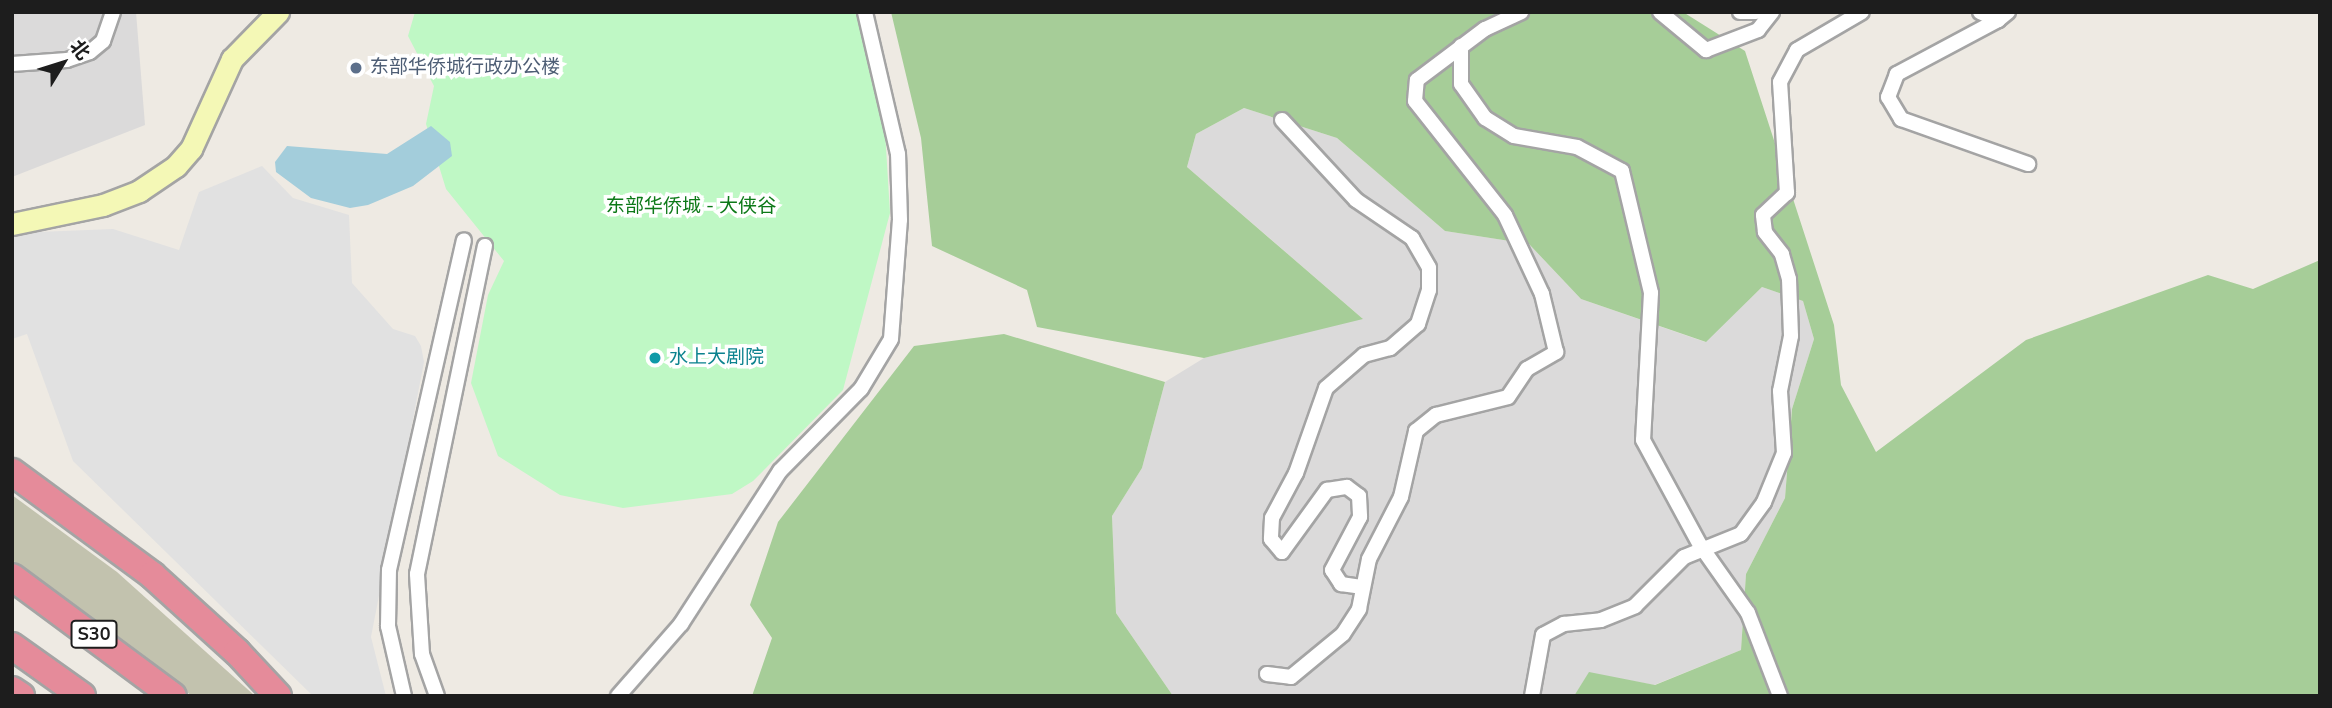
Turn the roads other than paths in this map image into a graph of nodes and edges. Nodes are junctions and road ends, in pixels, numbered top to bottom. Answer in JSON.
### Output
{"nodes":[{"id":1,"x":113,"y":12,"type":"edge"},
{"id":2,"x":278,"y":12,"type":"edge"},
{"id":3,"x":865,"y":12,"type":"edge"},
{"id":4,"x":1521,"y":12,"type":"edge"},
{"id":5,"x":1660,"y":12,"type":"edge"},
{"id":6,"x":1740,"y":12,"type":"edge"},
{"id":7,"x":1756,"y":12,"type":"edge"},
{"id":8,"x":1772,"y":12,"type":"edge"},
{"id":9,"x":1862,"y":12,"type":"edge"},
{"id":10,"x":1980,"y":12,"type":"edge"},
{"id":11,"x":2003,"y":16,"type":"edge"},
{"id":12,"x":1461,"y":46,"type":"junction"},
{"id":13,"x":12,"y":64,"type":"edge"},
{"id":14,"x":1282,"y":120,"type":"dead end"},
{"id":15,"x":2028,"y":164,"type":"dead end"},
{"id":16,"x":12,"y":223,"type":"edge"},
{"id":17,"x":464,"y":240,"type":"dead end"},
{"id":18,"x":485,"y":246,"type":"dead end"},
{"id":19,"x":12,"y":472,"type":"edge"},
{"id":20,"x":1703,"y":550,"type":"junction"},
{"id":21,"x":12,"y":577,"type":"edge"},
{"id":22,"x":1363,"y":587,"type":"junction"},
{"id":23,"x":12,"y":646,"type":"edge"},
{"id":24,"x":1267,"y":674,"type":"dead end"},
{"id":25,"x":12,"y":690,"type":"edge"},
{"id":26,"x":21,"y":696,"type":"edge"},
{"id":27,"x":82,"y":696,"type":"edge"},
{"id":28,"x":173,"y":696,"type":"edge"},
{"id":29,"x":278,"y":696,"type":"edge"},
{"id":30,"x":404,"y":696,"type":"edge"},
{"id":31,"x":437,"y":696,"type":"edge"},
{"id":32,"x":618,"y":696,"type":"edge"},
{"id":33,"x":1532,"y":696,"type":"edge"},
{"id":34,"x":1780,"y":696,"type":"edge"}],
"edges":[{"from":1,"to":13,"type":"street"},
{"from":2,"to":16,"type":"street"},
{"from":3,"to":32,"type":"street"},
{"from":4,"to":12,"type":"street"},
{"from":5,"to":8,"type":"street"},
{"from":6,"to":7,"type":"street"},
{"from":9,"to":20,"type":"street"},
{"from":10,"to":11,"type":"street"},
{"from":11,"to":15,"type":"street"},
{"from":12,"to":20,"type":"street"},
{"from":12,"to":22,"type":"street"},
{"from":14,"to":22,"type":"street"},
{"from":17,"to":30,"type":"street"},
{"from":18,"to":31,"type":"street"},
{"from":19,"to":29,"type":"highway"},
{"from":20,"to":33,"type":"street"},
{"from":20,"to":34,"type":"street"},
{"from":21,"to":28,"type":"highway","number":"S30"},
{"from":22,"to":24,"type":"street"},
{"from":23,"to":27,"type":"highway"},
{"from":25,"to":26,"type":"highway"}]}
